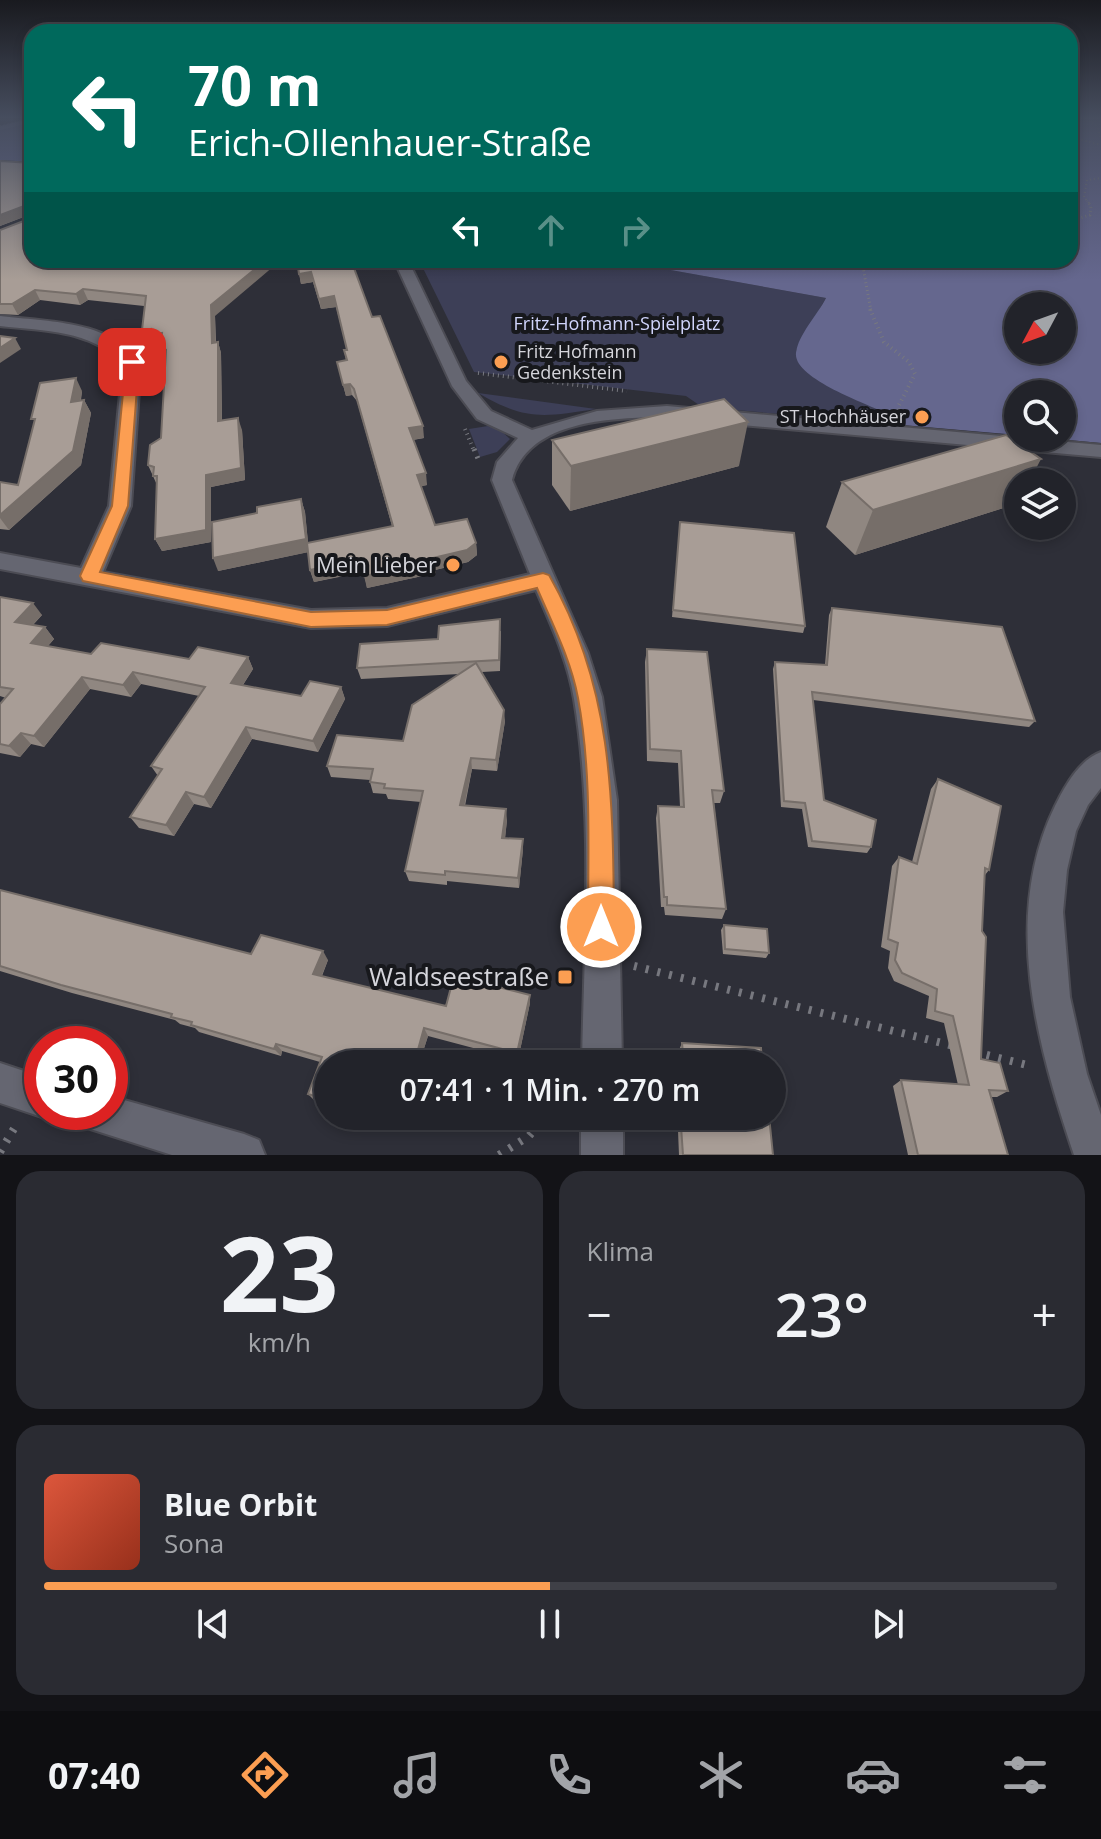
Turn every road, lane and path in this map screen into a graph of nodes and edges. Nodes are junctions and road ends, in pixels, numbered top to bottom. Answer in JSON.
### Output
{"nodes":[{"id":1,"x":1101,"y":178,"type":"edge"},
{"id":2,"x":1078,"y":219,"type":"edge"},
{"id":3,"x":405,"y":268,"type":"edge"},
{"id":4,"x":863,"y":268,"type":"edge"},
{"id":5,"x":0,"y":321,"type":"edge"},
{"id":6,"x":453,"y":371,"type":"junction"},
{"id":7,"x":637,"y":393,"type":"dead end"},
{"id":8,"x":484,"y":415,"type":"junction"},
{"id":9,"x":904,"y":432,"type":"junction"},
{"id":10,"x":531,"y":437,"type":"junction"},
{"id":11,"x":1101,"y":451,"type":"edge"},
{"id":12,"x":503,"y":465,"type":"junction"},
{"id":13,"x":0,"y":561,"type":"edge"},
{"id":14,"x":89,"y":576,"type":"junction"},
{"id":15,"x":543,"y":580,"type":"junction"},
{"id":16,"x":1101,"y":765,"type":"edge"},
{"id":17,"x":601,"y":958,"type":"junction"},
{"id":18,"x":602,"y":1050,"type":"edge"},
{"id":19,"x":1067,"y":1075,"type":"junction"},
{"id":20,"x":0,"y":1083,"type":"edge"},
{"id":21,"x":24,"y":1091,"type":"edge"},
{"id":22,"x":128,"y":1122,"type":"edge"},
{"id":23,"x":534,"y":1130,"type":"edge"},
{"id":24,"x":602,"y":1130,"type":"edge"},
{"id":25,"x":244,"y":1155,"type":"edge"},
{"id":26,"x":499,"y":1155,"type":"edge"},
{"id":27,"x":602,"y":1155,"type":"edge"},
{"id":28,"x":1095,"y":1155,"type":"edge"}],
"edges":[{"from":1,"to":2,"type":"path"},
{"from":3,"to":6,"type":"street"},
{"from":4,"to":9,"type":"path"},
{"from":5,"to":14,"type":"street"},
{"from":6,"to":7,"type":"path"},
{"from":6,"to":8,"type":"street"},
{"from":8,"to":10,"type":"street"},
{"from":8,"to":12,"type":"path"},
{"from":9,"to":10,"type":"street"},
{"from":9,"to":11,"type":"street"},
{"from":10,"to":12,"type":"street"},
{"from":12,"to":15,"type":"street"},
{"from":13,"to":14,"type":"street"},
{"from":14,"to":15,"type":"street"},
{"from":15,"to":17,"type":"street"},
{"from":16,"to":19,"type":"street"},
{"from":17,"to":18,"type":"street"},
{"from":17,"to":19,"type":"path"},
{"from":19,"to":28,"type":"street"},
{"from":20,"to":21,"type":"street"},
{"from":22,"to":25,"type":"street"},
{"from":23,"to":26,"type":"path"},
{"from":24,"to":27,"type":"street"}]}
